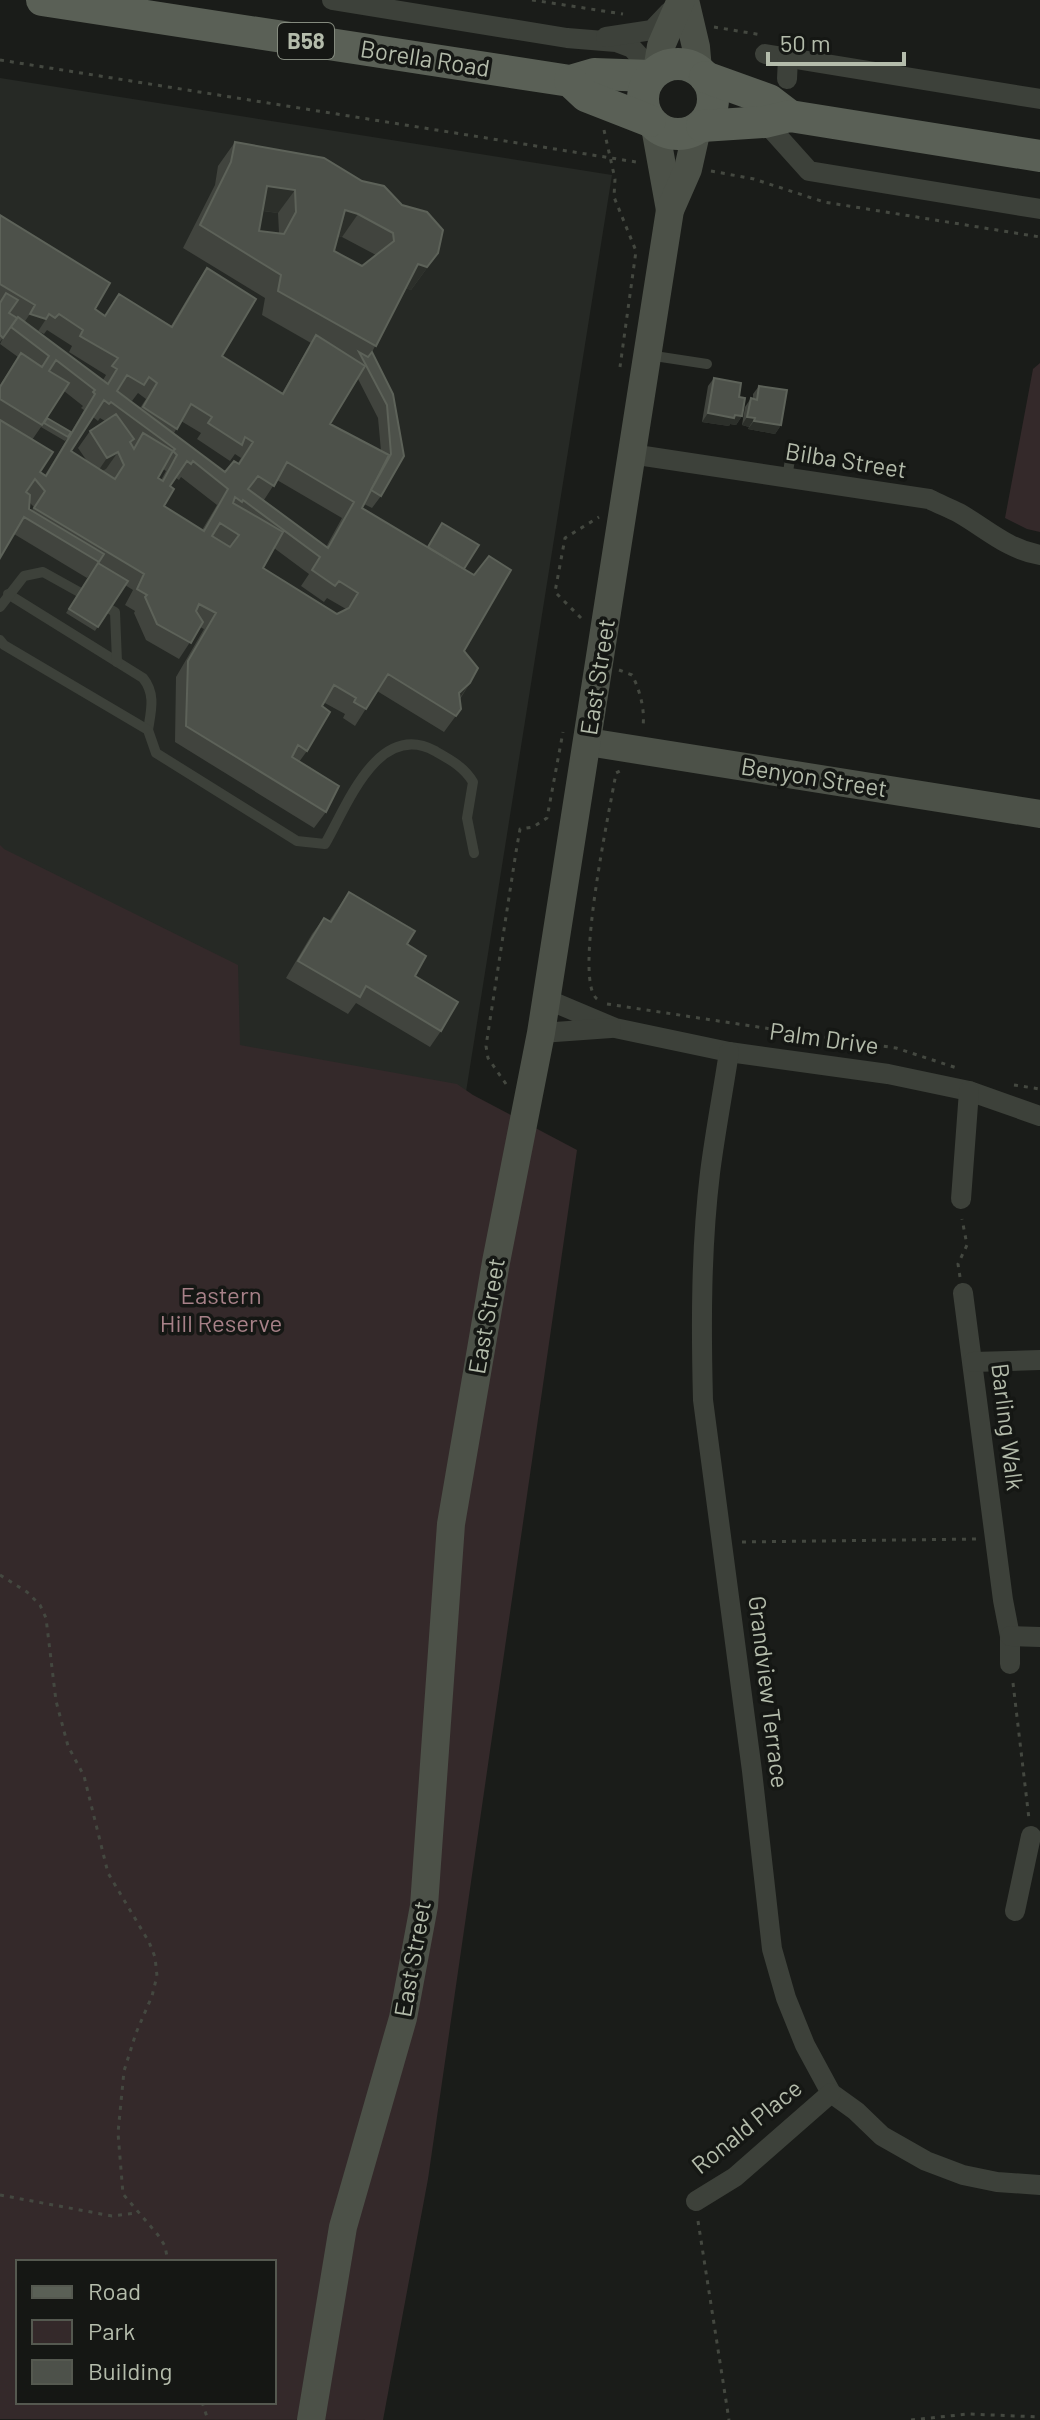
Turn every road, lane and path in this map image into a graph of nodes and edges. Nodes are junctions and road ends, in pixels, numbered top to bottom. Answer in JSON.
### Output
{"nodes":[{"id":1,"x":42,"y":0,"type":"edge"},
{"id":2,"x":332,"y":0,"type":"edge"},
{"id":3,"x":532,"y":0,"type":"edge"},
{"id":4,"x":682,"y":0,"type":"edge"},
{"id":5,"x":631,"y":16,"type":"dead end"},
{"id":6,"x":598,"y":39,"type":"junction"},
{"id":7,"x":765,"y":54,"type":"dead end"},
{"id":8,"x":788,"y":58,"type":"junction"},
{"id":9,"x":0,"y":60,"type":"edge"},
{"id":10,"x":654,"y":73,"type":"junction"},
{"id":11,"x":702,"y":74,"type":"junction"},
{"id":12,"x":787,"y":79,"type":"dead end"},
{"id":13,"x":570,"y":81,"type":"junction"},
{"id":14,"x":1040,"y":99,"type":"edge"},
{"id":15,"x":777,"y":119,"type":"junction"},
{"id":16,"x":653,"y":124,"type":"junction"},
{"id":17,"x":699,"y":127,"type":"junction"},
{"id":18,"x":1040,"y":156,"type":"edge"},
{"id":19,"x":675,"y":167,"type":"junction"},
{"id":20,"x":1040,"y":209,"type":"edge"},
{"id":21,"x":1040,"y":237,"type":"edge"},
{"id":22,"x":646,"y":355,"type":"junction"},
{"id":23,"x":707,"y":364,"type":"dead end"},
{"id":24,"x":792,"y":447,"type":"dead end"},
{"id":25,"x":631,"y":454,"type":"junction"},
{"id":26,"x":787,"y":478,"type":"junction"},
{"id":27,"x":1040,"y":555,"type":"edge"},
{"id":28,"x":8,"y":594,"type":"junction"},
{"id":29,"x":0,"y":607,"type":"edge"},
{"id":30,"x":0,"y":640,"type":"edge"},
{"id":31,"x":117,"y":662,"type":"junction"},
{"id":32,"x":619,"y":670,"type":"dead end"},
{"id":33,"x":148,"y":730,"type":"junction"},
{"id":34,"x":588,"y":742,"type":"junction"},
{"id":35,"x":630,"y":760,"type":"junction"},
{"id":36,"x":1040,"y":814,"type":"edge"},
{"id":37,"x":474,"y":853,"type":"dead end"},
{"id":38,"x":546,"y":999,"type":"junction"},
{"id":39,"x":615,"y":1028,"type":"junction"},
{"id":40,"x":541,"y":1033,"type":"junction"},
{"id":41,"x":729,"y":1052,"type":"junction"},
{"id":42,"x":960,"y":1069,"type":"dead end"},
{"id":43,"x":1005,"y":1083,"type":"dead end"},
{"id":44,"x":1040,"y":1089,"type":"edge"},
{"id":45,"x":969,"y":1091,"type":"junction"},
{"id":46,"x":1035,"y":1112,"type":"edge"},
{"id":47,"x":961,"y":1199,"type":"joint"},
{"id":48,"x":963,"y":1293,"type":"joint"},
{"id":49,"x":1040,"y":1360,"type":"edge"},
{"id":50,"x":973,"y":1362,"type":"junction"},
{"id":51,"x":995,"y":1539,"type":"junction"},
{"id":52,"x":722,"y":1542,"type":"junction"},
{"id":53,"x":0,"y":1575,"type":"edge"},
{"id":54,"x":1010,"y":1636,"type":"junction"},
{"id":55,"x":1040,"y":1637,"type":"edge"},
{"id":56,"x":1010,"y":1664,"type":"joint"},
{"id":57,"x":1031,"y":1836,"type":"joint"},
{"id":58,"x":1032,"y":1881,"type":"edge"},
{"id":59,"x":1015,"y":1911,"type":"dead end"},
{"id":60,"x":831,"y":2093,"type":"junction"},
{"id":61,"x":1040,"y":2185,"type":"edge"},
{"id":62,"x":0,"y":2195,"type":"edge"},
{"id":63,"x":696,"y":2201,"type":"joint"},
{"id":64,"x":137,"y":2213,"type":"junction"},
{"id":65,"x":168,"y":2260,"type":"edge"},
{"id":66,"x":1040,"y":2417,"type":"edge"},
{"id":67,"x":311,"y":2420,"type":"edge"},
{"id":68,"x":729,"y":2420,"type":"edge"},
{"id":69,"x":911,"y":2420,"type":"edge"}],
"edges":[{"from":1,"to":13,"type":"main road","name":"Borella Road","number":"B58"},
{"from":2,"to":6,"type":"street","name":"Borella Road"},
{"from":3,"to":5,"type":"path"},
{"from":4,"to":6,"type":"street","name":"Borella Road"},
{"from":4,"to":10,"type":"main road"},
{"from":4,"to":11,"type":"main road"},
{"from":6,"to":10,"type":"street","name":"Borella Road"},
{"from":7,"to":8,"type":"street"},
{"from":8,"to":12,"type":"street"},
{"from":8,"to":14,"type":"street"},
{"from":9,"to":19,"type":"path"},
{"from":10,"to":11,"type":"main road","number":"B58"},
{"from":10,"to":13,"type":"main road","name":"Borella Road","number":"B58"},
{"from":10,"to":16,"type":"main road"},
{"from":11,"to":15,"type":"main road","number":"B58"},
{"from":11,"to":17,"type":"main road"},
{"from":13,"to":16,"type":"main road","name":"Borella Road","number":"B58"},
{"from":15,"to":17,"type":"main road","number":"B58"},
{"from":15,"to":18,"type":"main road","number":"B58"},
{"from":15,"to":20,"type":"street"},
{"from":16,"to":17,"type":"main road","number":"B58"},
{"from":16,"to":19,"type":"main road","name":"East Street"},
{"from":17,"to":19,"type":"main road","name":"East Street"},
{"from":19,"to":21,"type":"path"},
{"from":19,"to":22,"type":"main road","name":"East Street"},
{"from":22,"to":23,"type":"lane"},
{"from":22,"to":25,"type":"main road","name":"East Street"},
{"from":24,"to":26,"type":"lane"},
{"from":25,"to":26,"type":"street","name":"Bilba Street"},
{"from":25,"to":34,"type":"main road","name":"East Street"},
{"from":26,"to":27,"type":"street","name":"Bilba Street"},
{"from":28,"to":29,"type":"lane"},
{"from":28,"to":31,"type":"lane"},
{"from":28,"to":31,"type":"lane"},
{"from":30,"to":33,"type":"lane"},
{"from":31,"to":33,"type":"lane"},
{"from":32,"to":35,"type":"path"},
{"from":33,"to":37,"type":"lane"},
{"from":34,"to":35,"type":"main road","name":"Benyon Street"},
{"from":34,"to":38,"type":"main road","name":"East Street"},
{"from":35,"to":36,"type":"main road","name":"Benyon Street"},
{"from":35,"to":42,"type":"path"},
{"from":38,"to":39,"type":"street","name":"Palm Drive"},
{"from":38,"to":40,"type":"main road","name":"East Street"},
{"from":39,"to":40,"type":"street","name":"Palm Drive"},
{"from":39,"to":41,"type":"street","name":"Palm Drive"},
{"from":40,"to":67,"type":"main road","name":"East Street"},
{"from":41,"to":45,"type":"street","name":"Palm Drive"},
{"from":41,"to":52,"type":"street","name":"Grandview Terrace"},
{"from":43,"to":44,"type":"path"},
{"from":45,"to":46,"type":"street","name":"Palm Drive"},
{"from":45,"to":47,"type":"street"},
{"from":47,"to":48,"type":"path"},
{"from":48,"to":50,"type":"street","name":"Barling Walk"},
{"from":49,"to":50,"type":"street"},
{"from":50,"to":51,"type":"street","name":"Barling Walk"},
{"from":51,"to":52,"type":"path"},
{"from":51,"to":54,"type":"street","name":"Barling Walk"},
{"from":52,"to":60,"type":"street","name":"Grandview Terrace"},
{"from":53,"to":64,"type":"path"},
{"from":54,"to":55,"type":"street"},
{"from":54,"to":56,"type":"street","name":"Barling Walk"},
{"from":56,"to":57,"type":"path"},
{"from":57,"to":58,"type":"street"},
{"from":58,"to":59,"type":"street"},
{"from":60,"to":61,"type":"street","name":"Grandview Terrace"},
{"from":60,"to":63,"type":"street","name":"Ronald Place"},
{"from":62,"to":64,"type":"path"},
{"from":63,"to":68,"type":"path"},
{"from":64,"to":65,"type":"path"},
{"from":66,"to":69,"type":"path"}]}
